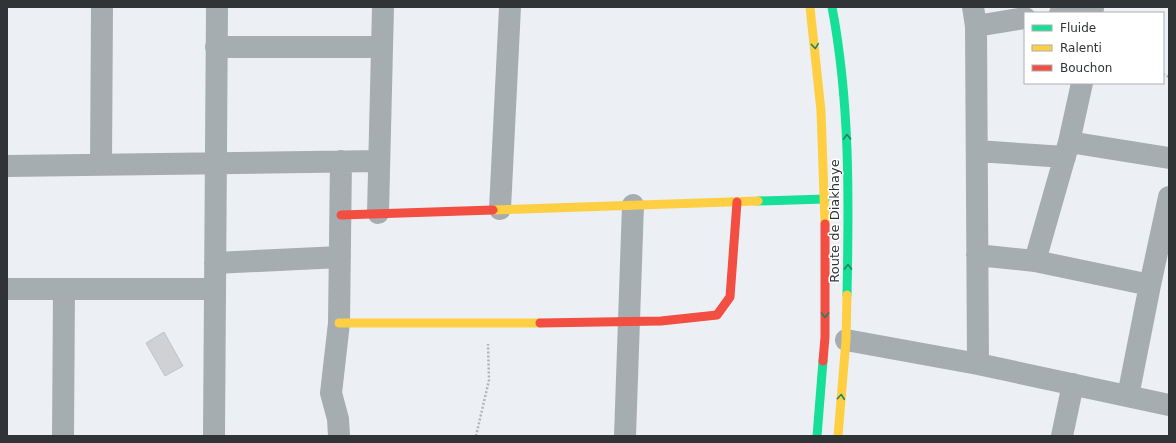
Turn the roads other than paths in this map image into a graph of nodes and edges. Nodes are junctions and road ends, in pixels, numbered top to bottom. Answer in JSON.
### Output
{"nodes":[{"id":1,"x":102,"y":7,"type":"edge"},
{"id":2,"x":216,"y":7,"type":"edge"},
{"id":3,"x":383,"y":7,"type":"edge"},
{"id":4,"x":510,"y":7,"type":"edge"},
{"id":5,"x":810,"y":7,"type":"edge"},
{"id":6,"x":832,"y":7,"type":"edge"},
{"id":7,"x":1093,"y":10,"type":"edge"},
{"id":8,"x":1071,"y":12,"type":"edge"},
{"id":9,"x":974,"y":17,"type":"edge"},
{"id":10,"x":1024,"y":18,"type":"edge"},
{"id":11,"x":216,"y":47,"type":"junction"},
{"id":12,"x":382,"y":47,"type":"junction"},
{"id":13,"x":1082,"y":84,"type":"edge"},
{"id":14,"x":1067,"y":149,"type":"junction"},
{"id":15,"x":977,"y":151,"type":"junction"},
{"id":16,"x":1169,"y":158,"type":"edge"},
{"id":17,"x":341,"y":161,"type":"junction"},
{"id":18,"x":380,"y":161,"type":"junction"},
{"id":19,"x":216,"y":162,"type":"junction"},
{"id":20,"x":101,"y":164,"type":"junction"},
{"id":21,"x":7,"y":166,"type":"edge"},
{"id":22,"x":1169,"y":197,"type":"edge"},
{"id":23,"x":826,"y":199,"type":"junction"},
{"id":24,"x":737,"y":202,"type":"junction"},
{"id":25,"x":633,"y":205,"type":"junction"},
{"id":26,"x":500,"y":209,"type":"junction"},
{"id":27,"x":378,"y":213,"type":"junction"},
{"id":28,"x":341,"y":215,"type":"junction"},
{"id":29,"x":978,"y":255,"type":"junction"},
{"id":30,"x":340,"y":257,"type":"junction"},
{"id":31,"x":1035,"y":261,"type":"junction"},
{"id":32,"x":215,"y":263,"type":"junction"},
{"id":33,"x":1150,"y":285,"type":"junction"},
{"id":34,"x":7,"y":289,"type":"edge"},
{"id":35,"x":64,"y":289,"type":"junction"},
{"id":36,"x":215,"y":290,"type":"junction"},
{"id":37,"x":629,"y":322,"type":"junction"},
{"id":38,"x":339,"y":323,"type":"junction"},
{"id":39,"x":846,"y":340,"type":"junction"},
{"id":40,"x":978,"y":364,"type":"junction"},
{"id":41,"x":1073,"y":384,"type":"junction"},
{"id":42,"x":1128,"y":396,"type":"junction"},
{"id":43,"x":1169,"y":405,"type":"edge"},
{"id":44,"x":63,"y":436,"type":"edge"},
{"id":45,"x":214,"y":436,"type":"edge"},
{"id":46,"x":339,"y":436,"type":"edge"},
{"id":47,"x":625,"y":436,"type":"edge"},
{"id":48,"x":817,"y":436,"type":"edge"},
{"id":49,"x":838,"y":436,"type":"edge"},
{"id":50,"x":1062,"y":436,"type":"edge"}],
"edges":[{"from":1,"to":20,"type":"street"},
{"from":2,"to":11,"type":"street"},
{"from":3,"to":12,"type":"street"},
{"from":4,"to":26,"type":"street"},
{"from":5,"to":23,"type":"street","name":"Route de Diakhaye","one_way":true},
{"from":39,"to":6,"type":"street","name":"Route de Diakhaye","one_way":true},
{"from":7,"to":8,"type":"street"},
{"from":9,"to":10,"type":"street"},
{"from":9,"to":15,"type":"street"},
{"from":11,"to":12,"type":"street"},
{"from":11,"to":19,"type":"street"},
{"from":12,"to":18,"type":"street"},
{"from":13,"to":14,"type":"street"},
{"from":14,"to":15,"type":"street"},
{"from":14,"to":16,"type":"street"},
{"from":14,"to":31,"type":"street"},
{"from":15,"to":29,"type":"street"},
{"from":17,"to":18,"type":"street"},
{"from":17,"to":19,"type":"street"},
{"from":17,"to":28,"type":"street"},
{"from":18,"to":27,"type":"street"},
{"from":19,"to":20,"type":"street"},
{"from":19,"to":32,"type":"street"},
{"from":20,"to":21,"type":"street"},
{"from":22,"to":33,"type":"street"},
{"from":23,"to":24,"type":"street"},
{"from":23,"to":48,"type":"street","name":"Route de Diakhaye","one_way":true},
{"from":24,"to":25,"type":"street"},
{"from":24,"to":37,"type":"street"},
{"from":25,"to":26,"type":"street"},
{"from":25,"to":37,"type":"street"},
{"from":26,"to":27,"type":"street"},
{"from":27,"to":28,"type":"street"},
{"from":28,"to":30,"type":"street"},
{"from":29,"to":31,"type":"street"},
{"from":29,"to":40,"type":"street"},
{"from":30,"to":32,"type":"street"},
{"from":30,"to":38,"type":"street"},
{"from":31,"to":33,"type":"street"},
{"from":32,"to":36,"type":"street"},
{"from":33,"to":42,"type":"street"},
{"from":34,"to":35,"type":"street"},
{"from":35,"to":36,"type":"street"},
{"from":35,"to":44,"type":"street"},
{"from":36,"to":45,"type":"street"},
{"from":37,"to":38,"type":"street"},
{"from":37,"to":47,"type":"street"},
{"from":38,"to":46,"type":"street"},
{"from":39,"to":40,"type":"street"},
{"from":49,"to":39,"type":"street","name":"Route de Diakhaye","one_way":true},
{"from":40,"to":41,"type":"street"},
{"from":41,"to":42,"type":"street"},
{"from":41,"to":50,"type":"street"},
{"from":42,"to":43,"type":"street"}]}
